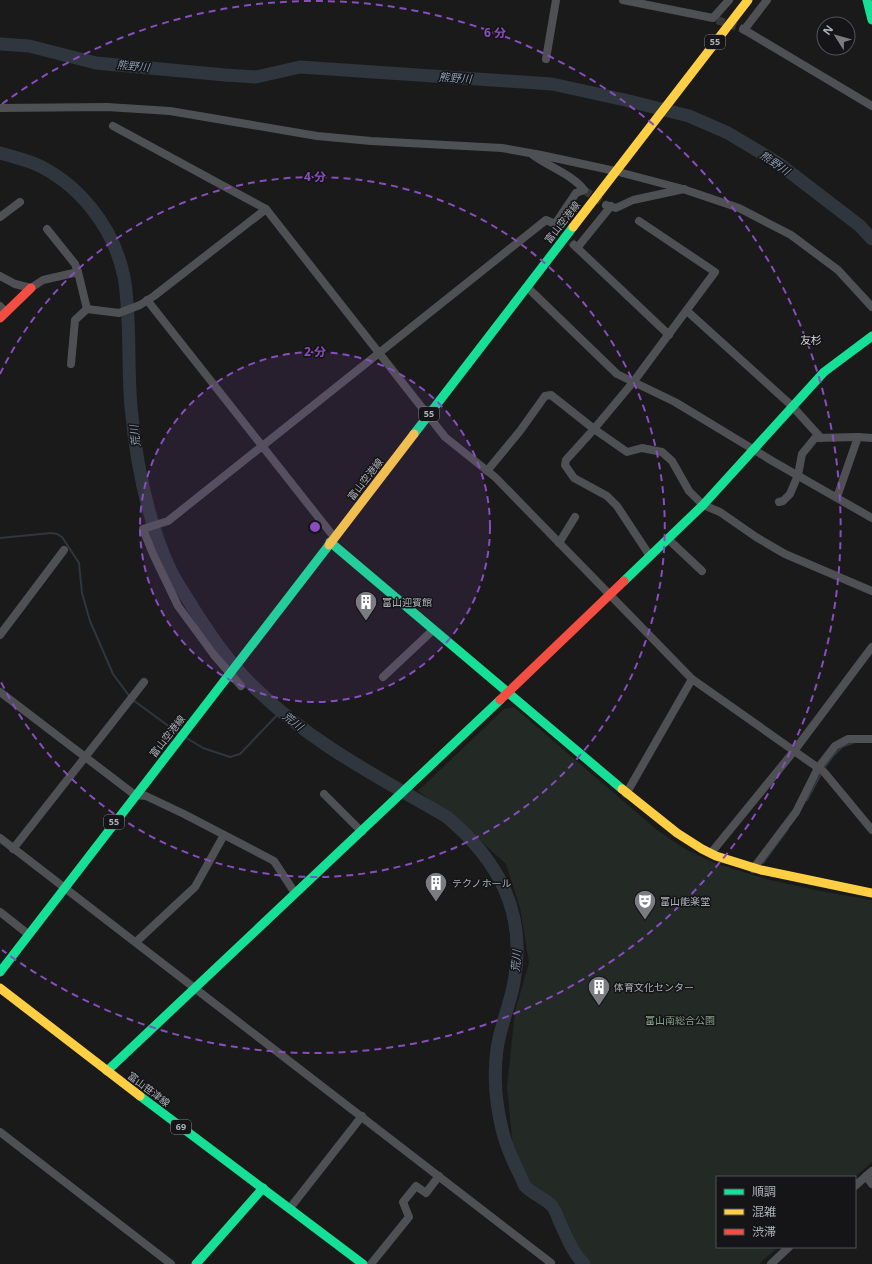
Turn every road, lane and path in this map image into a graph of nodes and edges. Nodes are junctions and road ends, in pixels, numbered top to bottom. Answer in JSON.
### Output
{"nodes":[{"id":1,"x":556,"y":0,"type":"edge"},
{"id":2,"x":623,"y":0,"type":"edge"},
{"id":3,"x":729,"y":0,"type":"edge"},
{"id":4,"x":748,"y":0,"type":"edge"},
{"id":5,"x":767,"y":0,"type":"edge"},
{"id":6,"x":867,"y":0,"type":"edge"},
{"id":7,"x":872,"y":20,"type":"edge"},
{"id":8,"x":546,"y":59,"type":"dead end"},
{"id":9,"x":872,"y":106,"type":"edge"},
{"id":10,"x":0,"y":108,"type":"edge"},
{"id":11,"x":113,"y":126,"type":"dead end"},
{"id":12,"x":532,"y":154,"type":"junction"},
{"id":13,"x":617,"y":169,"type":"junction"},
{"id":14,"x":685,"y":189,"type":"junction"},
{"id":15,"x":20,"y":202,"type":"dead end"},
{"id":16,"x":266,"y":209,"type":"junction"},
{"id":17,"x":0,"y":217,"type":"edge"},
{"id":18,"x":639,"y":221,"type":"dead end"},
{"id":19,"x":46,"y":229,"type":"dead end"},
{"id":20,"x":78,"y":272,"type":"junction"},
{"id":21,"x":0,"y":276,"type":"edge"},
{"id":22,"x":527,"y":287,"type":"junction"},
{"id":23,"x":31,"y":288,"type":"junction"},
{"id":24,"x":147,"y":300,"type":"junction"},
{"id":25,"x":872,"y":307,"type":"edge"},
{"id":26,"x":87,"y":309,"type":"junction"},
{"id":27,"x":687,"y":311,"type":"junction"},
{"id":28,"x":2,"y":312,"type":"edge"},
{"id":29,"x":669,"y":335,"type":"junction"},
{"id":30,"x":872,"y":336,"type":"edge"},
{"id":31,"x":378,"y":353,"type":"junction"},
{"id":32,"x":71,"y":364,"type":"dead end"},
{"id":33,"x":634,"y":381,"type":"junction"},
{"id":34,"x":792,"y":406,"type":"junction"},
{"id":35,"x":427,"y":416,"type":"junction"},
{"id":36,"x":594,"y":429,"type":"junction"},
{"id":37,"x":858,"y":437,"type":"junction"},
{"id":38,"x":821,"y":438,"type":"junction"},
{"id":39,"x":872,"y":438,"type":"edge"},
{"id":40,"x":262,"y":446,"type":"junction"},
{"id":41,"x":754,"y":450,"type":"junction"},
{"id":42,"x":487,"y":471,"type":"junction"},
{"id":43,"x":798,"y":475,"type":"junction"},
{"id":44,"x":837,"y":497,"type":"junction"},
{"id":45,"x":778,"y":502,"type":"dead end"},
{"id":46,"x":703,"y":505,"type":"junction"},
{"id":47,"x":575,"y":517,"type":"dead end"},
{"id":48,"x":872,"y":518,"type":"edge"},
{"id":49,"x":668,"y":539,"type":"junction"},
{"id":50,"x":332,"y":540,"type":"junction"},
{"id":51,"x":559,"y":543,"type":"junction"},
{"id":52,"x":64,"y":550,"type":"dead end"},
{"id":53,"x":650,"y":556,"type":"junction"},
{"id":54,"x":702,"y":571,"type":"dead end"},
{"id":55,"x":872,"y":591,"type":"edge"},
{"id":56,"x":610,"y":595,"type":"junction"},
{"id":57,"x":433,"y":630,"type":"junction"},
{"id":58,"x":0,"y":635,"type":"edge"},
{"id":59,"x":872,"y":647,"type":"edge"},
{"id":60,"x":229,"y":673,"type":"junction"},
{"id":61,"x":383,"y":677,"type":"dead end"},
{"id":62,"x":692,"y":679,"type":"junction"},
{"id":63,"x":144,"y":682,"type":"dead end"},
{"id":64,"x":241,"y":686,"type":"dead end"},
{"id":65,"x":0,"y":692,"type":"edge"},
{"id":66,"x":508,"y":693,"type":"junction"},
{"id":67,"x":872,"y":739,"type":"edge"},
{"id":68,"x":794,"y":751,"type":"junction"},
{"id":69,"x":85,"y":758,"type":"junction"},
{"id":70,"x":821,"y":770,"type":"junction"},
{"id":71,"x":324,"y":794,"type":"dead end"},
{"id":72,"x":626,"y":794,"type":"junction"},
{"id":73,"x":135,"y":795,"type":"junction"},
{"id":74,"x":872,"y":830,"type":"edge"},
{"id":75,"x":362,"y":832,"type":"junction"},
{"id":76,"x":224,"y":835,"type":"junction"},
{"id":77,"x":0,"y":838,"type":"edge"},
{"id":78,"x":13,"y":849,"type":"junction"},
{"id":79,"x":711,"y":853,"type":"junction"},
{"id":80,"x":753,"y":869,"type":"junction"},
{"id":81,"x":64,"y":887,"type":"junction"},
{"id":82,"x":872,"y":893,"type":"edge"},
{"id":83,"x":295,"y":894,"type":"junction"},
{"id":84,"x":0,"y":912,"type":"edge"},
{"id":85,"x":28,"y":934,"type":"junction"},
{"id":86,"x":136,"y":942,"type":"junction"},
{"id":87,"x":0,"y":972,"type":"edge"},
{"id":88,"x":0,"y":988,"type":"edge"},
{"id":89,"x":195,"y":988,"type":"junction"},
{"id":90,"x":107,"y":1071,"type":"junction"},
{"id":91,"x":362,"y":1116,"type":"junction"},
{"id":92,"x":0,"y":1132,"type":"edge"},
{"id":93,"x":869,"y":1173,"type":"edge"},
{"id":94,"x":439,"y":1176,"type":"junction"},
{"id":95,"x":872,"y":1184,"type":"edge"},
{"id":96,"x":856,"y":1185,"type":"edge"},
{"id":97,"x":263,"y":1188,"type":"junction"},
{"id":98,"x":290,"y":1208,"type":"junction"},
{"id":99,"x":789,"y":1248,"type":"edge"},
{"id":100,"x":171,"y":1264,"type":"edge"},
{"id":101,"x":196,"y":1264,"type":"edge"},
{"id":102,"x":363,"y":1264,"type":"edge"},
{"id":103,"x":371,"y":1264,"type":"edge"},
{"id":104,"x":549,"y":1264,"type":"edge"},
{"id":105,"x":771,"y":1264,"type":"edge"}],
"edges":[{"from":1,"to":8,"type":"street"},
{"from":2,"to":3,"type":"street"},
{"from":4,"to":13,"type":"street","name":"富山空港線","number":"55"},
{"from":5,"to":9,"type":"street"},
{"from":6,"to":7,"type":"street"},
{"from":10,"to":12,"type":"street"},
{"from":11,"to":16,"type":"street"},
{"from":12,"to":13,"type":"street"},
{"from":12,"to":31,"type":"street"},
{"from":13,"to":14,"type":"street"},
{"from":13,"to":22,"type":"street","name":"富山空港線","number":"55"},
{"from":14,"to":25,"type":"street"},
{"from":14,"to":29,"type":"street"},
{"from":15,"to":17,"type":"street"},
{"from":16,"to":24,"type":"street"},
{"from":16,"to":31,"type":"street"},
{"from":18,"to":27,"type":"street"},
{"from":19,"to":20,"type":"street"},
{"from":20,"to":23,"type":"street"},
{"from":20,"to":26,"type":"street"},
{"from":21,"to":23,"type":"street"},
{"from":22,"to":33,"type":"street"},
{"from":22,"to":35,"type":"street","name":"富山空港線","number":"55"},
{"from":23,"to":28,"type":"street"},
{"from":24,"to":26,"type":"street"},
{"from":24,"to":40,"type":"street"},
{"from":26,"to":32,"type":"street"},
{"from":27,"to":29,"type":"street"},
{"from":27,"to":34,"type":"street"},
{"from":29,"to":33,"type":"street"},
{"from":30,"to":34,"type":"street"},
{"from":31,"to":35,"type":"street"},
{"from":31,"to":40,"type":"street"},
{"from":33,"to":36,"type":"street"},
{"from":33,"to":41,"type":"street"},
{"from":34,"to":38,"type":"street"},
{"from":34,"to":41,"type":"street"},
{"from":35,"to":42,"type":"street"},
{"from":35,"to":50,"type":"street","name":"富山空港線","number":"55"},
{"from":36,"to":42,"type":"street"},
{"from":36,"to":46,"type":"street"},
{"from":36,"to":53,"type":"street"},
{"from":37,"to":38,"type":"street"},
{"from":37,"to":39,"type":"street"},
{"from":37,"to":44,"type":"street"},
{"from":38,"to":43,"type":"street"},
{"from":40,"to":50,"type":"street"},
{"from":40,"to":60,"type":"street"},
{"from":41,"to":43,"type":"street"},
{"from":41,"to":46,"type":"street"},
{"from":42,"to":51,"type":"street"},
{"from":43,"to":44,"type":"street"},
{"from":43,"to":45,"type":"street"},
{"from":44,"to":48,"type":"street"},
{"from":46,"to":49,"type":"street"},
{"from":46,"to":55,"type":"street"},
{"from":47,"to":51,"type":"street"},
{"from":49,"to":53,"type":"street"},
{"from":49,"to":54,"type":"street"},
{"from":50,"to":57,"type":"street"},
{"from":50,"to":60,"type":"street","name":"富山空港線","number":"55"},
{"from":51,"to":56,"type":"street"},
{"from":52,"to":58,"type":"street"},
{"from":53,"to":56,"type":"street"},
{"from":56,"to":62,"type":"street"},
{"from":56,"to":66,"type":"street"},
{"from":57,"to":61,"type":"street"},
{"from":57,"to":66,"type":"street"},
{"from":59,"to":68,"type":"street"},
{"from":60,"to":64,"type":"street"},
{"from":60,"to":73,"type":"street","name":"富山空港線","number":"55"},
{"from":62,"to":68,"type":"street"},
{"from":62,"to":72,"type":"street"},
{"from":63,"to":69,"type":"street"},
{"from":65,"to":69,"type":"street"},
{"from":66,"to":72,"type":"street"},
{"from":66,"to":75,"type":"street"},
{"from":67,"to":70,"type":"street"},
{"from":68,"to":70,"type":"street"},
{"from":68,"to":79,"type":"street"},
{"from":69,"to":73,"type":"street"},
{"from":69,"to":78,"type":"street"},
{"from":70,"to":74,"type":"street"},
{"from":70,"to":80,"type":"street"},
{"from":71,"to":75,"type":"street"},
{"from":72,"to":79,"type":"street"},
{"from":73,"to":76,"type":"street"},
{"from":73,"to":81,"type":"street","name":"富山空港線","number":"55"},
{"from":75,"to":83,"type":"street"},
{"from":76,"to":83,"type":"street"},
{"from":76,"to":86,"type":"street"},
{"from":77,"to":78,"type":"street"},
{"from":78,"to":81,"type":"street"},
{"from":79,"to":80,"type":"street"},
{"from":80,"to":82,"type":"street"},
{"from":81,"to":85,"type":"street","name":"富山空港線","number":"55"},
{"from":81,"to":86,"type":"street"},
{"from":83,"to":89,"type":"street"},
{"from":84,"to":85,"type":"street"},
{"from":85,"to":87,"type":"street","name":"富山空港線","number":"55"},
{"from":86,"to":89,"type":"street"},
{"from":88,"to":90,"type":"street","name":"富山笹津線","number":"69"},
{"from":89,"to":90,"type":"street"},
{"from":89,"to":91,"type":"street"},
{"from":90,"to":97,"type":"street","name":"富山笹津線","number":"69"},
{"from":91,"to":94,"type":"street"},
{"from":91,"to":98,"type":"street"},
{"from":92,"to":100,"type":"street"},
{"from":93,"to":95,"type":"street"},
{"from":93,"to":96,"type":"street"},
{"from":94,"to":103,"type":"street"},
{"from":94,"to":104,"type":"street"},
{"from":97,"to":98,"type":"street","name":"富山笹津線","number":"69"},
{"from":97,"to":101,"type":"street"},
{"from":98,"to":102,"type":"street","name":"富山笹津線","number":"69"},
{"from":99,"to":105,"type":"street"}]}
